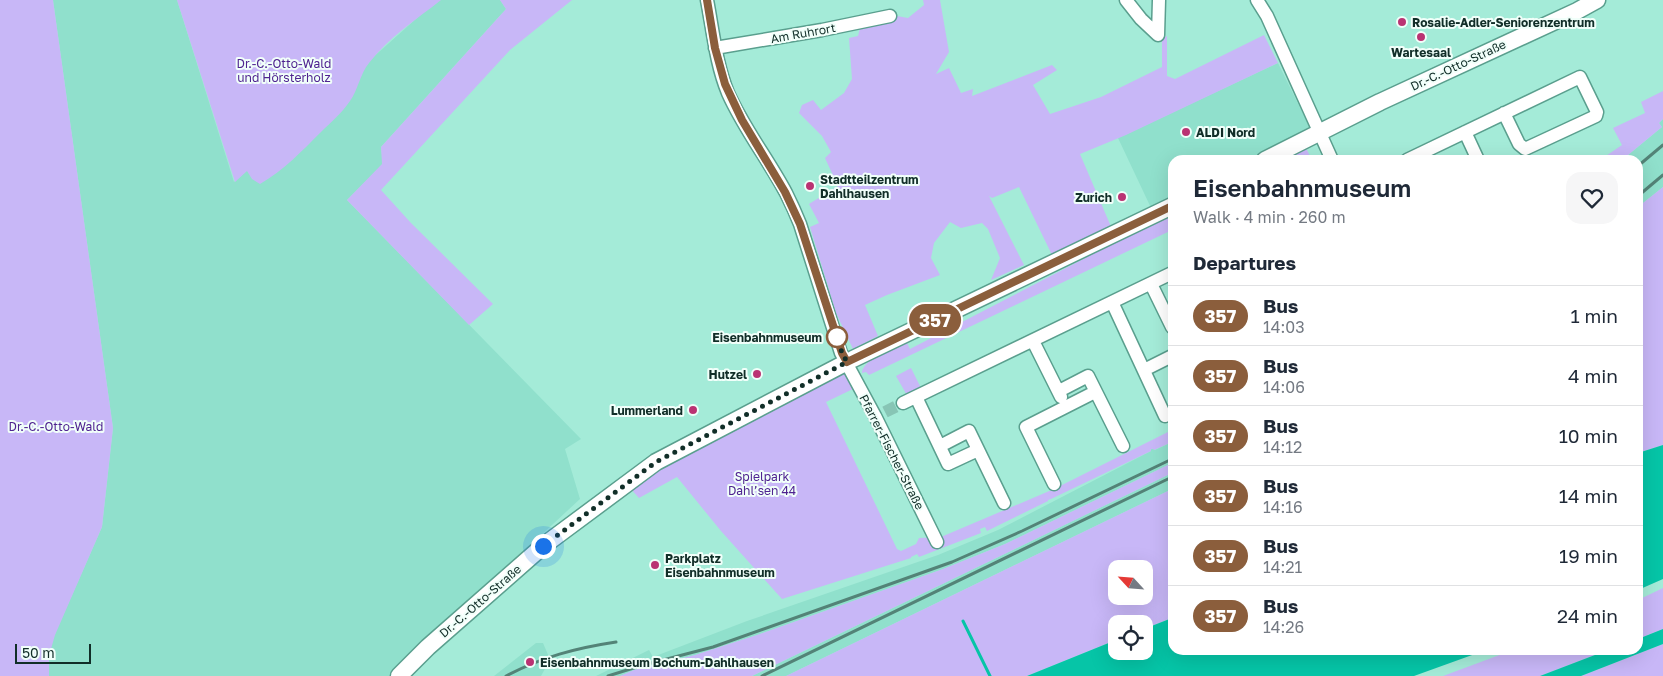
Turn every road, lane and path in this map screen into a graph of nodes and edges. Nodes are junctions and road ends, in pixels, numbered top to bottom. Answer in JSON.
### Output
{"nodes":[{"id":1,"x":707,"y":0,"type":"edge"},
{"id":2,"x":1159,"y":0,"type":"edge"},
{"id":3,"x":1257,"y":0,"type":"edge"},
{"id":4,"x":1598,"y":0,"type":"edge"},
{"id":5,"x":1575,"y":6,"type":"edge"},
{"id":6,"x":1128,"y":8,"type":"edge"},
{"id":7,"x":890,"y":16,"type":"dead end"},
{"id":8,"x":715,"y":48,"type":"junction"},
{"id":9,"x":1504,"y":114,"type":"junction"},
{"id":10,"x":1320,"y":132,"type":"junction"},
{"id":11,"x":1465,"y":132,"type":"junction"},
{"id":12,"x":1275,"y":155,"type":"edge"},
{"id":13,"x":1330,"y":155,"type":"edge"},
{"id":14,"x":1418,"y":155,"type":"edge"},
{"id":15,"x":1476,"y":155,"type":"edge"},
{"id":16,"x":1168,"y":208,"type":"edge"},
{"id":17,"x":1168,"y":275,"type":"edge"},
{"id":18,"x":1151,"y":284,"type":"junction"},
{"id":19,"x":1112,"y":302,"type":"junction"},
{"id":20,"x":1168,"y":319,"type":"edge"},
{"id":21,"x":1033,"y":341,"type":"junction"},
{"id":22,"x":1168,"y":358,"type":"edge"},
{"id":23,"x":847,"y":362,"type":"junction"},
{"id":24,"x":1144,"y":370,"type":"junction"},
{"id":25,"x":1058,"y":391,"type":"junction"},
{"id":26,"x":1095,"y":392,"type":"junction"},
{"id":27,"x":916,"y":397,"type":"junction"},
{"id":28,"x":903,"y":403,"type":"tunnel mouth"},
{"id":29,"x":1066,"y":407,"type":"junction"},
{"id":30,"x":1165,"y":416,"type":"dead end"},
{"id":31,"x":940,"y":446,"type":"junction"},
{"id":32,"x":1123,"y":446,"type":"dead end"},
{"id":33,"x":978,"y":450,"type":"junction"},
{"id":34,"x":1054,"y":484,"type":"dead end"},
{"id":35,"x":1004,"y":502,"type":"dead end"},
{"id":36,"x":937,"y":542,"type":"dead end"},
{"id":37,"x":399,"y":676,"type":"edge"}],
"edges":[{"from":1,"to":8,"type":"street"},
{"from":2,"to":6,"type":"street"},
{"from":3,"to":10,"type":"street"},
{"from":4,"to":5,"type":"street","name":"Dr.-C.-Otto-Straße"},
{"from":5,"to":10,"type":"street","name":"Dr.-C.-Otto-Straße"},
{"from":7,"to":8,"type":"street","name":"Am Ruhrort"},
{"from":8,"to":23,"type":"street"},
{"from":9,"to":9,"type":"street"},
{"from":9,"to":11,"type":"street"},
{"from":10,"to":12,"type":"street","name":"Dr.-C.-Otto-Straße"},
{"from":10,"to":13,"type":"street"},
{"from":11,"to":14,"type":"street"},
{"from":11,"to":15,"type":"street"},
{"from":16,"to":23,"type":"street","name":"Dr.-C.-Otto-Straße"},
{"from":17,"to":18,"type":"street"},
{"from":18,"to":19,"type":"street"},
{"from":18,"to":20,"type":"street"},
{"from":19,"to":21,"type":"street"},
{"from":19,"to":24,"type":"street"},
{"from":21,"to":25,"type":"street"},
{"from":21,"to":27,"type":"street"},
{"from":22,"to":24,"type":"street"},
{"from":23,"to":36,"type":"street","name":"Pfarrer-Fischer-Straße"},
{"from":23,"to":37,"type":"street","name":"Dr.-C.-Otto-Straße"},
{"from":24,"to":30,"type":"street"},
{"from":25,"to":26,"type":"street"},
{"from":25,"to":29,"type":"street"},
{"from":26,"to":29,"type":"street"},
{"from":26,"to":32,"type":"street"},
{"from":27,"to":28,"type":"street"},
{"from":27,"to":31,"type":"street"},
{"from":29,"to":34,"type":"street"},
{"from":31,"to":33,"type":"street"},
{"from":31,"to":33,"type":"street"},
{"from":33,"to":35,"type":"street"}]}
